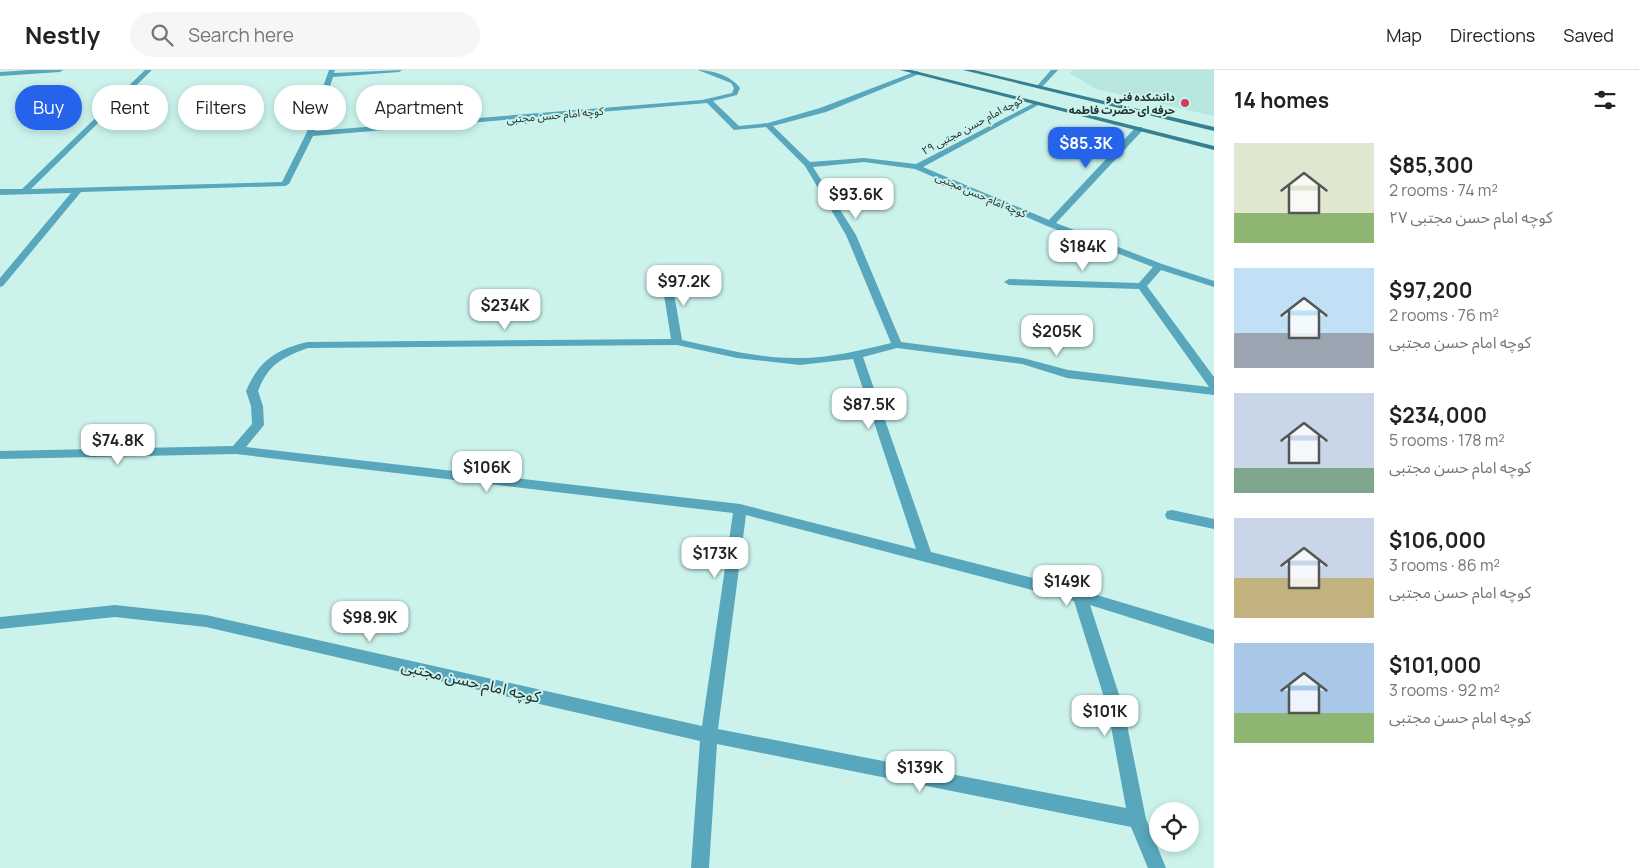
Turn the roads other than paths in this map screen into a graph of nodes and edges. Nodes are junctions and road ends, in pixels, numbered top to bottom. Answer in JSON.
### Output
{"nodes":[{"id":1,"x":60,"y":70,"type":"edge"},
{"id":2,"x":149,"y":70,"type":"edge"},
{"id":3,"x":399,"y":70,"type":"edge"},
{"id":4,"x":701,"y":70,"type":"edge"},
{"id":5,"x":903,"y":70,"type":"edge"},
{"id":6,"x":966,"y":70,"type":"edge"},
{"id":7,"x":1055,"y":70,"type":"edge"},
{"id":8,"x":331,"y":73,"type":"edge"},
{"id":9,"x":917,"y":73,"type":"junction"},
{"id":10,"x":0,"y":74,"type":"edge"},
{"id":11,"x":1039,"y":87,"type":"junction"},
{"id":12,"x":1053,"y":91,"type":"junction"},
{"id":13,"x":709,"y":101,"type":"junction"},
{"id":14,"x":1038,"y":104,"type":"junction"},
{"id":15,"x":768,"y":125,"type":"junction"},
{"id":16,"x":1138,"y":129,"type":"junction"},
{"id":17,"x":1214,"y":129,"type":"edge"},
{"id":18,"x":310,"y":134,"type":"junction"},
{"id":19,"x":1214,"y":148,"type":"edge"},
{"id":20,"x":808,"y":165,"type":"junction"},
{"id":21,"x":917,"y":167,"type":"junction"},
{"id":22,"x":26,"y":190,"type":"junction"},
{"id":23,"x":78,"y":190,"type":"junction"},
{"id":24,"x":0,"y":192,"type":"edge"},
{"id":25,"x":1050,"y":224,"type":"junction"},
{"id":26,"x":1160,"y":266,"type":"junction"},
{"id":27,"x":666,"y":276,"type":"dead end"},
{"id":28,"x":1009,"y":282,"type":"dead end"},
{"id":29,"x":0,"y":284,"type":"edge"},
{"id":30,"x":1214,"y":284,"type":"edge"},
{"id":31,"x":1142,"y":286,"type":"junction"},
{"id":32,"x":677,"y":342,"type":"junction"},
{"id":33,"x":897,"y":345,"type":"junction"},
{"id":34,"x":857,"y":355,"type":"junction"},
{"id":35,"x":1214,"y":385,"type":"edge"},
{"id":36,"x":1214,"y":390,"type":"edge"},
{"id":37,"x":236,"y":450,"type":"junction"},
{"id":38,"x":0,"y":455,"type":"edge"},
{"id":39,"x":740,"y":509,"type":"junction"},
{"id":40,"x":1172,"y":515,"type":"dead end"},
{"id":41,"x":1214,"y":524,"type":"edge"},
{"id":42,"x":926,"y":557,"type":"junction"},
{"id":43,"x":1080,"y":596,"type":"junction"},
{"id":44,"x":0,"y":623,"type":"edge"},
{"id":45,"x":1214,"y":637,"type":"edge"},
{"id":46,"x":708,"y":735,"type":"junction"},
{"id":47,"x":1137,"y":819,"type":"junction"},
{"id":48,"x":700,"y":868,"type":"edge"},
{"id":49,"x":1157,"y":868,"type":"edge"}],
"edges":[{"from":1,"to":10,"type":"street"},
{"from":2,"to":22,"type":"street"},
{"from":3,"to":8,"type":"street"},
{"from":4,"to":13,"type":"street","name":"کوچه امام حسن مجتبی"},
{"from":5,"to":9,"type":"main road"},
{"from":6,"to":11,"type":"main road"},
{"from":7,"to":11,"type":"street"},
{"from":8,"to":18,"type":"street"},
{"from":9,"to":14,"type":"main road"},
{"from":9,"to":15,"type":"street"},
{"from":11,"to":12,"type":"main road"},
{"from":12,"to":14,"type":"main road"},
{"from":12,"to":17,"type":"main road"},
{"from":13,"to":15,"type":"street"},
{"from":13,"to":18,"type":"street","name":"کوچه امام حسن مجتبی"},
{"from":14,"to":16,"type":"main road"},
{"from":14,"to":21,"type":"street","name":"کوچه امام حسن مجتبی ۲۹"},
{"from":15,"to":20,"type":"street"},
{"from":16,"to":19,"type":"main road"},
{"from":16,"to":25,"type":"street"},
{"from":18,"to":23,"type":"street"},
{"from":20,"to":21,"type":"street","name":"کوچه امام حسن مجتبی"},
{"from":20,"to":33,"type":"street"},
{"from":21,"to":25,"type":"street","name":"کوچه امام حسن مجتبی"},
{"from":22,"to":23,"type":"street"},
{"from":22,"to":24,"type":"street"},
{"from":23,"to":29,"type":"street"},
{"from":25,"to":26,"type":"street","name":"کوچه امام حسن مجتبی"},
{"from":26,"to":30,"type":"street","name":"کوچه امام حسن مجتبی"},
{"from":26,"to":31,"type":"street"},
{"from":27,"to":32,"type":"street"},
{"from":28,"to":31,"type":"street"},
{"from":31,"to":35,"type":"street"},
{"from":32,"to":34,"type":"street"},
{"from":32,"to":37,"type":"street"},
{"from":33,"to":34,"type":"street"},
{"from":33,"to":36,"type":"street"},
{"from":34,"to":42,"type":"street"},
{"from":37,"to":38,"type":"street"},
{"from":37,"to":39,"type":"street"},
{"from":39,"to":42,"type":"street"},
{"from":39,"to":46,"type":"street"},
{"from":40,"to":41,"type":"street"},
{"from":42,"to":43,"type":"street"},
{"from":43,"to":45,"type":"street"},
{"from":43,"to":47,"type":"street"},
{"from":44,"to":46,"type":"street","name":"کوچه امام حسن مجتبی"},
{"from":46,"to":47,"type":"street","name":"کوچه امام حسن مجتبی"},
{"from":46,"to":48,"type":"street"},
{"from":47,"to":49,"type":"street"}]}
